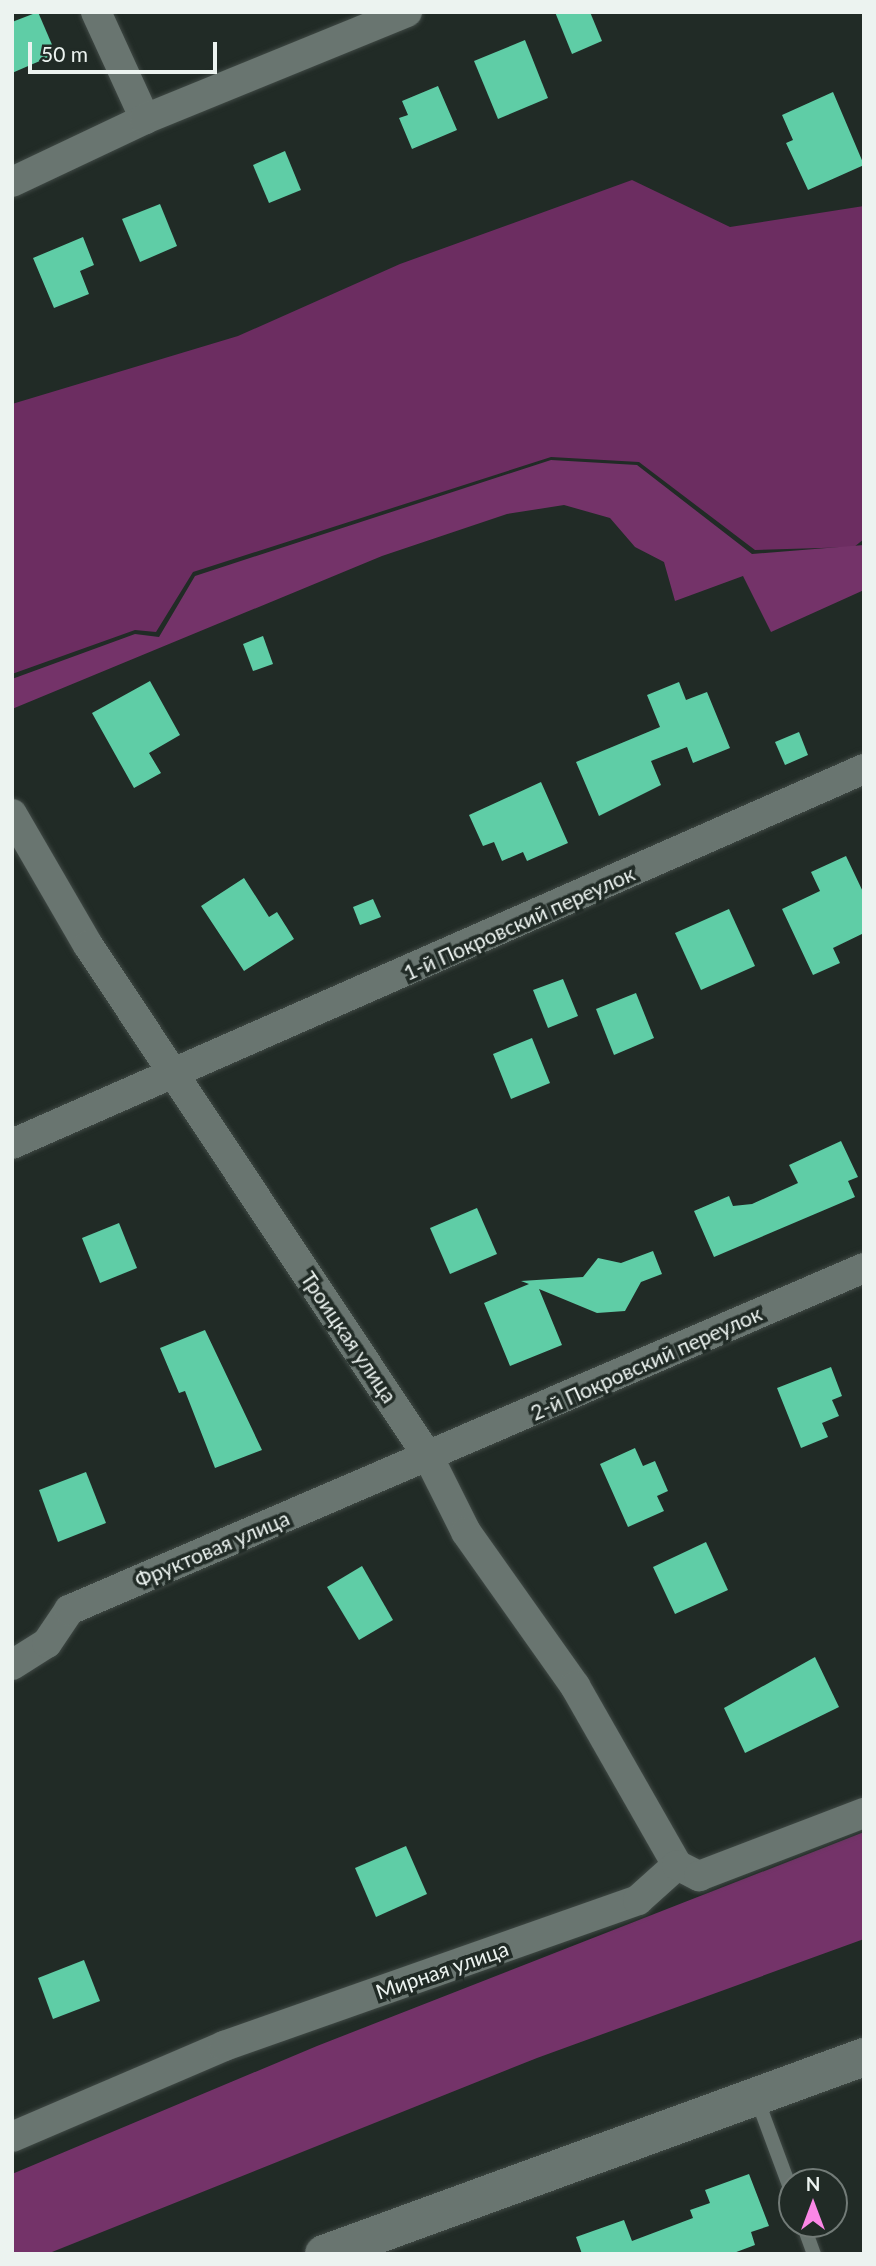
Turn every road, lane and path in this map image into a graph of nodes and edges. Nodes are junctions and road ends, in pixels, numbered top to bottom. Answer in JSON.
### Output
{"nodes":[{"id":1,"x":96,"y":12,"type":"edge"},
{"id":2,"x":408,"y":12,"type":"edge"},
{"id":3,"x":145,"y":119,"type":"junction"},
{"id":4,"x":12,"y":182,"type":"edge"},
{"id":5,"x":864,"y":769,"type":"edge"},
{"id":6,"x":12,"y":814,"type":"edge"},
{"id":7,"x":175,"y":1077,"type":"junction"},
{"id":8,"x":12,"y":1144,"type":"edge"},
{"id":9,"x":864,"y":1268,"type":"edge"},
{"id":10,"x":429,"y":1458,"type":"junction"},
{"id":11,"x":12,"y":1665,"type":"edge"},
{"id":12,"x":864,"y":1813,"type":"edge"},
{"id":13,"x":677,"y":1865,"type":"junction"},
{"id":14,"x":864,"y":2057,"type":"edge"},
{"id":15,"x":756,"y":2097,"type":"junction"},
{"id":16,"x":12,"y":2137,"type":"edge"},
{"id":17,"x":783,"y":2168,"type":"edge"},
{"id":18,"x":324,"y":2254,"type":"edge"}],
"edges":[{"from":1,"to":3,"type":"street"},
{"from":2,"to":3,"type":"street"},
{"from":3,"to":4,"type":"street"},
{"from":5,"to":7,"type":"street","name":"1-й Покровский переулок"},
{"from":6,"to":7,"type":"street","name":"Троицкая улица"},
{"from":7,"to":8,"type":"street","name":"1-й Покровский переулок"},
{"from":7,"to":10,"type":"street","name":"Троицкая улица"},
{"from":9,"to":10,"type":"street","name":"2-й Покровский переулок"},
{"from":10,"to":11,"type":"street","name":"Фруктовая улица"},
{"from":10,"to":13,"type":"street","name":"Троицкая улица"},
{"from":12,"to":13,"type":"street"},
{"from":13,"to":16,"type":"street","name":"Мирная улица"},
{"from":14,"to":15,"type":"street"},
{"from":15,"to":17,"type":"lane"},
{"from":15,"to":18,"type":"street"}]}
